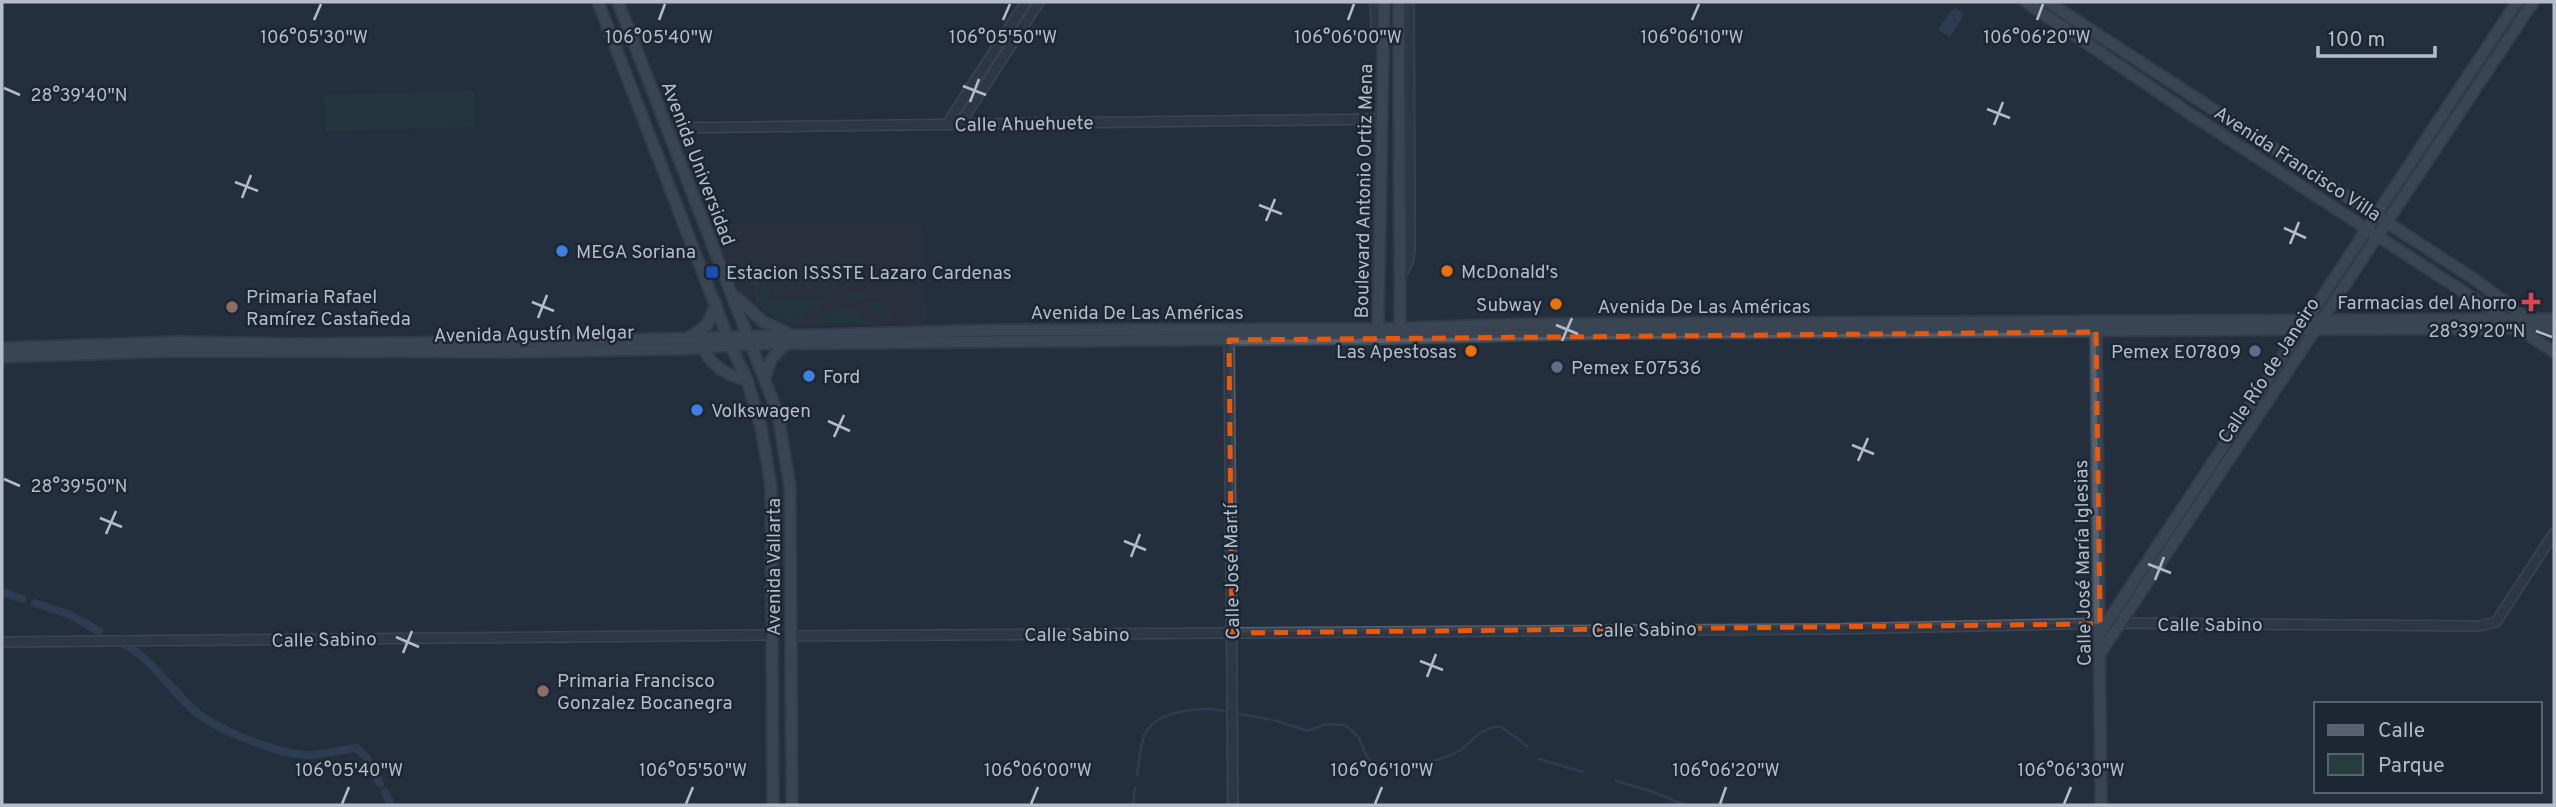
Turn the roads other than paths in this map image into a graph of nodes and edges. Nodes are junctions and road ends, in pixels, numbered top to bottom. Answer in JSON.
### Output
{"nodes":[{"id":1,"x":598,"y":2,"type":"edge"},
{"id":2,"x":618,"y":2,"type":"edge"},
{"id":3,"x":1026,"y":2,"type":"edge"},
{"id":4,"x":1039,"y":2,"type":"edge"},
{"id":5,"x":1375,"y":2,"type":"edge"},
{"id":6,"x":1384,"y":2,"type":"edge"},
{"id":7,"x":1399,"y":2,"type":"edge"},
{"id":8,"x":1409,"y":2,"type":"edge"},
{"id":9,"x":2025,"y":2,"type":"edge"},
{"id":10,"x":2048,"y":2,"type":"edge"},
{"id":11,"x":2517,"y":2,"type":"edge"},
{"id":12,"x":2533,"y":2,"type":"edge"},
{"id":13,"x":1383,"y":34,"type":"junction"},
{"id":14,"x":1381,"y":119,"type":"junction"},
{"id":15,"x":947,"y":124,"type":"junction"},
{"id":16,"x":960,"y":124,"type":"junction"},
{"id":17,"x":666,"y":128,"type":"junction"},
{"id":18,"x":2376,"y":214,"type":"junction"},
{"id":19,"x":2387,"y":221,"type":"junction"},
{"id":20,"x":2367,"y":229,"type":"junction"},
{"id":21,"x":2378,"y":236,"type":"junction"},
{"id":22,"x":1401,"y":275,"type":"junction"},
{"id":23,"x":731,"y":291,"type":"junction"},
{"id":24,"x":1401,"y":299,"type":"junction"},
{"id":25,"x":1379,"y":300,"type":"junction"},
{"id":26,"x":716,"y":304,"type":"junction"},
{"id":27,"x":2505,"y":319,"type":"junction"},
{"id":28,"x":2529,"y":319,"type":"junction"},
{"id":29,"x":2554,"y":319,"type":"edge"},
{"id":30,"x":2303,"y":325,"type":"junction"},
{"id":31,"x":2319,"y":325,"type":"junction"},
{"id":32,"x":2096,"y":327,"type":"junction"},
{"id":33,"x":2519,"y":328,"type":"junction"},
{"id":34,"x":2549,"y":328,"type":"edge"},
{"id":35,"x":1381,"y":333,"type":"junction"},
{"id":36,"x":1400,"y":333,"type":"junction"},
{"id":37,"x":2554,"y":336,"type":"edge"},
{"id":38,"x":685,"y":339,"type":"junction"},
{"id":39,"x":789,"y":339,"type":"junction"},
{"id":40,"x":750,"y":340,"type":"junction"},
{"id":41,"x":1229,"y":340,"type":"junction"},
{"id":42,"x":730,"y":342,"type":"junction"},
{"id":43,"x":2,"y":348,"type":"edge"},
{"id":44,"x":703,"y":348,"type":"junction"},
{"id":45,"x":2554,"y":352,"type":"edge"},
{"id":46,"x":2,"y":358,"type":"edge"},
{"id":47,"x":765,"y":377,"type":"junction"},
{"id":48,"x":747,"y":380,"type":"junction"},
{"id":49,"x":2554,"y":533,"type":"edge"},
{"id":50,"x":2121,"y":623,"type":"junction"},
{"id":51,"x":2102,"y":627,"type":"junction"},
{"id":52,"x":1231,"y":633,"type":"junction"},
{"id":53,"x":771,"y":635,"type":"junction"},
{"id":54,"x":790,"y":636,"type":"junction"},
{"id":55,"x":2,"y":642,"type":"edge"},
{"id":56,"x":2101,"y":652,"type":"junction"},
{"id":57,"x":773,"y":805,"type":"edge"},
{"id":58,"x":792,"y":805,"type":"edge"},
{"id":59,"x":1233,"y":805,"type":"edge"},
{"id":60,"x":2101,"y":805,"type":"edge"}],
"edges":[{"from":1,"to":26,"type":"main road","name":"Avenida Universidad"},
{"from":2,"to":17,"type":"main road","name":"Avenida Universidad"},
{"from":3,"to":15,"type":"street"},
{"from":4,"to":16,"type":"street"},
{"from":5,"to":13,"type":"street"},
{"from":6,"to":13,"type":"main road","name":"Boulevard Antonio Ortiz Mena"},
{"from":7,"to":22,"type":"main road","name":"Boulevard Antonio Ortiz Mena"},
{"from":8,"to":22,"type":"street"},
{"from":9,"to":20,"type":"main road","name":"Avenida Francisco Villa"},
{"from":10,"to":18,"type":"main road","name":"Avenida Francisco Villa"},
{"from":11,"to":18,"type":"main road","name":"Calle Río de Janeiro"},
{"from":12,"to":19,"type":"main road","name":"Calle Río de Janeiro"},
{"from":13,"to":14,"type":"main road","name":"Boulevard Antonio Ortiz Mena"},
{"from":14,"to":16,"type":"street","name":"Calle Ahuehuete"},
{"from":14,"to":25,"type":"main road","name":"Boulevard Antonio Ortiz Mena"},
{"from":15,"to":16,"type":"street","name":"Calle Ahuehuete"},
{"from":15,"to":17,"type":"street","name":"Calle Ahuehuete"},
{"from":17,"to":23,"type":"main road","name":"Avenida Universidad"},
{"from":18,"to":19,"type":"main road","name":"Avenida Francisco Villa"},
{"from":18,"to":20,"type":"main road","name":"Calle Río de Janeiro"},
{"from":19,"to":21,"type":"main road","name":"Calle Río de Janeiro"},
{"from":19,"to":28,"type":"main road","name":"Avenida Francisco Villa"},
{"from":20,"to":21,"type":"main road","name":"Avenida Francisco Villa"},
{"from":20,"to":30,"type":"main road","name":"Calle Río de Janeiro"},
{"from":21,"to":27,"type":"main road","name":"Avenida Francisco Villa"},
{"from":21,"to":31,"type":"main road","name":"Calle Río de Janeiro"},
{"from":22,"to":24,"type":"main road","name":"Boulevard Antonio Ortiz Mena"},
{"from":23,"to":39,"type":"main road"},
{"from":23,"to":40,"type":"main road","name":"Avenida Universidad"},
{"from":24,"to":25,"type":"main road"},
{"from":24,"to":36,"type":"main road","name":"Boulevard Antonio Ortiz Mena"},
{"from":25,"to":35,"type":"main road","name":"Boulevard Antonio Ortiz Mena"},
{"from":26,"to":38,"type":"main road"},
{"from":26,"to":42,"type":"main road","name":"Avenida Universidad"},
{"from":27,"to":28,"type":"main road","name":"Avenida De Las Américas"},
{"from":27,"to":31,"type":"main road","name":"Avenida De Las Américas"},
{"from":27,"to":33,"type":"main road","name":"Avenida Francisco Villa"},
{"from":28,"to":29,"type":"main road","name":"Avenida De Las Américas"},
{"from":28,"to":34,"type":"main road","name":"Avenida Francisco Villa"},
{"from":30,"to":31,"type":"main road","name":"Avenida De Las Américas"},
{"from":30,"to":32,"type":"main road","name":"Avenida De Las Américas"},
{"from":30,"to":51,"type":"main road","name":"Calle Río de Janeiro"},
{"from":31,"to":33,"type":"main road","name":"Avenida De Las Américas"},
{"from":31,"to":50,"type":"main road","name":"Calle Río de Janeiro"},
{"from":32,"to":36,"type":"main road","name":"Avenida De Las Américas"},
{"from":32,"to":51,"type":"main road","name":"Calle José María Iglesias"},
{"from":33,"to":34,"type":"main road","name":"Avenida De Las Américas"},
{"from":33,"to":45,"type":"main road","name":"Avenida Francisco Villa"},
{"from":34,"to":37,"type":"main road","name":"Avenida Francisco Villa"},
{"from":35,"to":36,"type":"main road","name":"Avenida De Las Américas"},
{"from":35,"to":39,"type":"main road","name":"Avenida De Las Américas"},
{"from":35,"to":41,"type":"main road","name":"Avenida De Las Américas"},
{"from":38,"to":42,"type":"main road","name":"Avenida Agustín Melgar"},
{"from":38,"to":43,"type":"main road","name":"Avenida Agustín Melgar"},
{"from":39,"to":40,"type":"main road","name":"Avenida De Las Américas"},
{"from":39,"to":41,"type":"main road","name":"Avenida De Las Américas"},
{"from":39,"to":47,"type":"main road"},
{"from":40,"to":42,"type":"main road","name":"Avenida De Las Américas"},
{"from":40,"to":47,"type":"main road","name":"Avenida Vallarta"},
{"from":41,"to":52,"type":"street","name":"Calle José Martí"},
{"from":42,"to":44,"type":"main road","name":"Avenida Agustín Melgar"},
{"from":42,"to":48,"type":"main road","name":"Avenida Vallarta"},
{"from":44,"to":46,"type":"main road","name":"Avenida Agustín Melgar"},
{"from":44,"to":48,"type":"main road"},
{"from":47,"to":54,"type":"main road","name":"Avenida Vallarta"},
{"from":48,"to":53,"type":"main road","name":"Avenida Vallarta"},
{"from":49,"to":50,"type":"street","name":"Calle Sabino"},
{"from":50,"to":51,"type":"street","name":"Calle Sabino"},
{"from":50,"to":56,"type":"main road","name":"Calle Río de Janeiro"},
{"from":51,"to":52,"type":"street","name":"Calle Sabino"},
{"from":51,"to":56,"type":"main road","name":"Calle José María Iglesias"},
{"from":52,"to":54,"type":"street","name":"Calle Sabino"},
{"from":52,"to":59,"type":"street","name":"Calle José Martí"},
{"from":53,"to":55,"type":"street","name":"Calle Sabino"},
{"from":53,"to":57,"type":"main road","name":"Avenida Vallarta"},
{"from":54,"to":58,"type":"main road","name":"Avenida Vallarta"},
{"from":56,"to":60,"type":"main road","name":"Calle José María Iglesias"}]}
